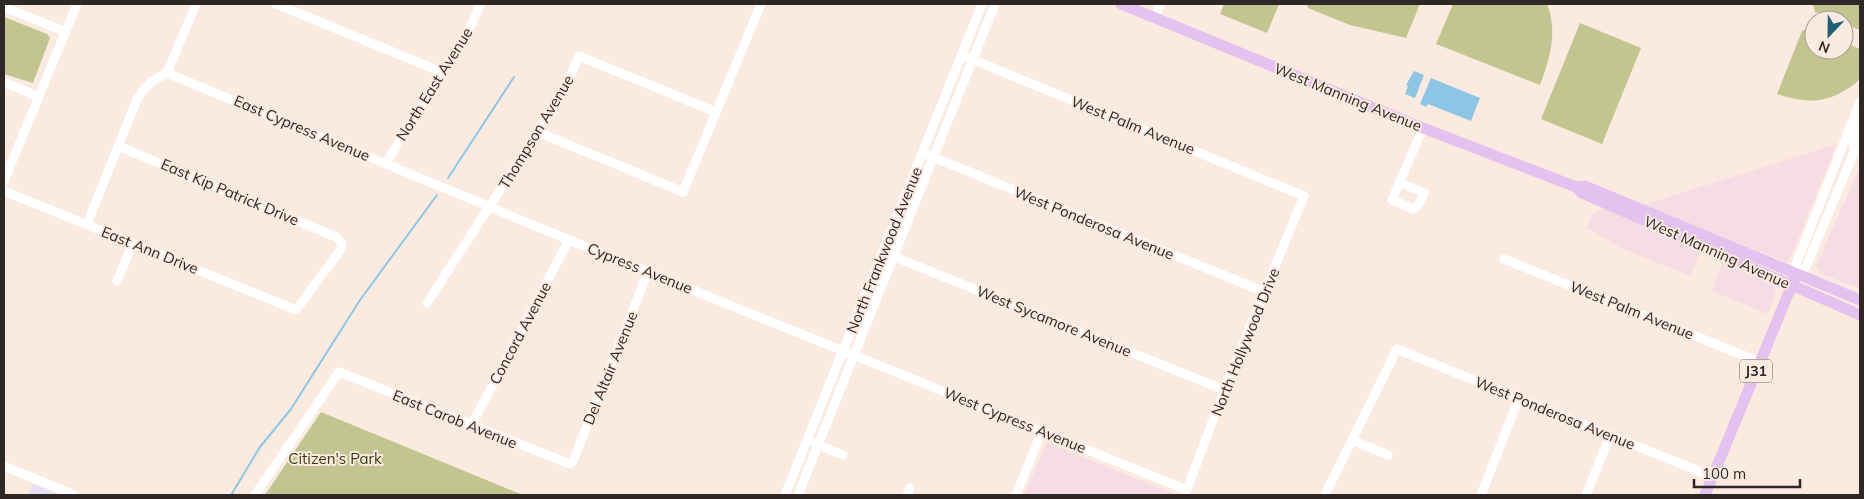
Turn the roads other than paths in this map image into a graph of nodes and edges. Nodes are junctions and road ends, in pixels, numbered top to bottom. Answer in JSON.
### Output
{"nodes":[{"id":1,"x":77,"y":4,"type":"edge"},
{"id":2,"x":196,"y":4,"type":"edge"},
{"id":3,"x":276,"y":4,"type":"edge"},
{"id":4,"x":480,"y":4,"type":"edge"},
{"id":5,"x":761,"y":4,"type":"edge"},
{"id":6,"x":982,"y":4,"type":"edge"},
{"id":7,"x":995,"y":4,"type":"edge"},
{"id":8,"x":1121,"y":4,"type":"edge"},
{"id":9,"x":1160,"y":4,"type":"edge"},
{"id":10,"x":4,"y":7,"type":"edge"},
{"id":11,"x":1155,"y":18,"type":"junction"},
{"id":12,"x":66,"y":32,"type":"junction"},
{"id":13,"x":962,"y":55,"type":"junction"},
{"id":14,"x":972,"y":59,"type":"junction"},
{"id":15,"x":442,"y":72,"type":"junction"},
{"id":16,"x":167,"y":73,"type":"junction"},
{"id":17,"x":4,"y":82,"type":"edge"},
{"id":18,"x":39,"y":97,"type":"junction"},
{"id":19,"x":1860,"y":103,"type":"edge"},
{"id":20,"x":716,"y":112,"type":"junction"},
{"id":21,"x":1423,"y":128,"type":"junction"},
{"id":22,"x":538,"y":132,"type":"junction"},
{"id":23,"x":1860,"y":138,"type":"edge"},
{"id":24,"x":118,"y":146,"type":"junction"},
{"id":25,"x":1855,"y":151,"type":"junction"},
{"id":26,"x":923,"y":153,"type":"junction"},
{"id":27,"x":933,"y":157,"type":"junction"},
{"id":28,"x":386,"y":163,"type":"junction"},
{"id":29,"x":1834,"y":168,"type":"junction"},
{"id":30,"x":4,"y":181,"type":"edge"},
{"id":31,"x":1399,"y":182,"type":"dead end"},
{"id":32,"x":437,"y":184,"type":"joint"},
{"id":33,"x":1576,"y":187,"type":"junction"},
{"id":34,"x":4,"y":191,"type":"edge"},
{"id":35,"x":1304,"y":196,"type":"joint"},
{"id":36,"x":490,"y":206,"type":"junction"},
{"id":37,"x":1824,"y":223,"type":"junction"},
{"id":38,"x":87,"y":224,"type":"junction"},
{"id":39,"x":569,"y":240,"type":"junction"},
{"id":40,"x":133,"y":243,"type":"junction"},
{"id":41,"x":883,"y":252,"type":"junction"},
{"id":42,"x":894,"y":256,"type":"junction"},
{"id":43,"x":1504,"y":259,"type":"dead end"},
{"id":44,"x":648,"y":272,"type":"junction"},
{"id":45,"x":1797,"y":274,"type":"junction"},
{"id":46,"x":117,"y":280,"type":"dead end"},
{"id":47,"x":1792,"y":286,"type":"junction"},
{"id":48,"x":1265,"y":292,"type":"junction"},
{"id":49,"x":1860,"y":300,"type":"edge"},
{"id":50,"x":427,"y":304,"type":"dead end"},
{"id":51,"x":296,"y":310,"type":"joint"},
{"id":52,"x":1860,"y":315,"type":"edge"},
{"id":53,"x":843,"y":351,"type":"junction"},
{"id":54,"x":854,"y":354,"type":"junction"},
{"id":55,"x":1760,"y":362,"type":"junction"},
{"id":56,"x":1224,"y":390,"type":"junction"},
{"id":57,"x":1519,"y":398,"type":"junction"},
{"id":58,"x":471,"y":426,"type":"junction"},
{"id":59,"x":1042,"y":431,"type":"junction"},
{"id":60,"x":1610,"y":436,"type":"junction"},
{"id":61,"x":807,"y":440,"type":"junction"},
{"id":62,"x":1352,"y":440,"type":"junction"},
{"id":63,"x":818,"y":445,"type":"junction"},
{"id":64,"x":843,"y":455,"type":"dead end"},
{"id":65,"x":1388,"y":455,"type":"dead end"},
{"id":66,"x":570,"y":464,"type":"joint"},
{"id":67,"x":4,"y":466,"type":"edge"},
{"id":68,"x":1713,"y":477,"type":"junction"},
{"id":69,"x":1187,"y":490,"type":"joint"},
{"id":70,"x":74,"y":495,"type":"edge"},
{"id":71,"x":255,"y":495,"type":"edge"},
{"id":72,"x":784,"y":495,"type":"edge"},
{"id":73,"x":798,"y":495,"type":"edge"},
{"id":74,"x":1016,"y":495,"type":"edge"},
{"id":75,"x":1324,"y":495,"type":"edge"},
{"id":76,"x":1481,"y":495,"type":"edge"},
{"id":77,"x":1586,"y":495,"type":"edge"},
{"id":78,"x":1705,"y":495,"type":"edge"}],
"edges":[{"from":1,"to":12,"type":"street"},
{"from":2,"to":16,"type":"street"},
{"from":3,"to":15,"type":"street"},
{"from":4,"to":15,"type":"street","name":"North East Avenue"},
{"from":5,"to":20,"type":"street"},
{"from":6,"to":13,"type":"street","name":"North Frankwood Avenue"},
{"from":7,"to":14,"type":"street","name":"North Frankwood Avenue"},
{"from":8,"to":11,"type":"main road","name":"West Manning Avenue"},
{"from":9,"to":11,"type":"street"},
{"from":10,"to":12,"type":"street"},
{"from":11,"to":21,"type":"main road","name":"West Manning Avenue"},
{"from":12,"to":18,"type":"street"},
{"from":13,"to":14,"type":"street","name":"West Palm Avenue"},
{"from":13,"to":26,"type":"street","name":"North Frankwood Avenue"},
{"from":14,"to":27,"type":"street","name":"North Frankwood Avenue"},
{"from":14,"to":35,"type":"street","name":"West Palm Avenue"},
{"from":15,"to":28,"type":"street","name":"North East Avenue"},
{"from":16,"to":24,"type":"street"},
{"from":16,"to":28,"type":"street","name":"East Cypress Avenue"},
{"from":17,"to":18,"type":"street"},
{"from":18,"to":30,"type":"street"},
{"from":19,"to":25,"type":"street"},
{"from":19,"to":29,"type":"street","number":"J31"},
{"from":20,"to":22,"type":"street","name":"Thompson Avenue"},
{"from":20,"to":22,"type":"street"},
{"from":21,"to":31,"type":"street"},
{"from":21,"to":33,"type":"main road","name":"West Manning Avenue"},
{"from":22,"to":36,"type":"street","name":"Thompson Avenue"},
{"from":23,"to":25,"type":"street","number":"J31"},
{"from":24,"to":38,"type":"street"},
{"from":24,"to":51,"type":"street","name":"East Kip Patrick Drive"},
{"from":25,"to":37,"type":"street","number":"J31"},
{"from":26,"to":27,"type":"street","name":"West Ponderosa Avenue"},
{"from":26,"to":41,"type":"street","name":"North Frankwood Avenue"},
{"from":27,"to":42,"type":"street","name":"North Frankwood Avenue"},
{"from":27,"to":48,"type":"street","name":"West Ponderosa Avenue"},
{"from":28,"to":32,"type":"street","name":"East Cypress Avenue"},
{"from":29,"to":37,"type":"street"},
{"from":29,"to":45,"type":"street","number":"J31"},
{"from":32,"to":36,"type":"street","name":"Cypress Avenue"},
{"from":33,"to":45,"type":"main road","name":"West Manning Avenue"},
{"from":33,"to":47,"type":"main road","name":"West Manning Avenue"},
{"from":34,"to":38,"type":"street","name":"East Ann Drive"},
{"from":35,"to":48,"type":"street","name":"North Hollywood Drive"},
{"from":36,"to":39,"type":"street","name":"Cypress Avenue"},
{"from":36,"to":50,"type":"street","name":"Thompson Avenue"},
{"from":37,"to":45,"type":"street","number":"J31"},
{"from":38,"to":40,"type":"street","name":"East Ann Drive"},
{"from":39,"to":44,"type":"street","name":"Cypress Avenue"},
{"from":39,"to":58,"type":"street","name":"Concord Avenue"},
{"from":40,"to":46,"type":"street"},
{"from":40,"to":51,"type":"street","name":"East Ann Drive"},
{"from":41,"to":42,"type":"street","name":"West Sycamore Avenue"},
{"from":41,"to":53,"type":"street","name":"North Frankwood Avenue"},
{"from":42,"to":54,"type":"street","name":"North Frankwood Avenue"},
{"from":42,"to":56,"type":"street","name":"West Sycamore Avenue"},
{"from":43,"to":55,"type":"street","name":"West Palm Avenue"},
{"from":44,"to":53,"type":"street","name":"Cypress Avenue"},
{"from":44,"to":66,"type":"street","name":"Del Altair Avenue"},
{"from":45,"to":47,"type":"main road","number":"J31"},
{"from":45,"to":49,"type":"main road","name":"West Manning Avenue"},
{"from":47,"to":52,"type":"main road","name":"West Manning Avenue"},
{"from":47,"to":55,"type":"main road","number":"J31"},
{"from":48,"to":56,"type":"street","name":"North Hollywood Drive"},
{"from":53,"to":54,"type":"street","name":"West Cypress Avenue"},
{"from":53,"to":61,"type":"street","name":"North Frankwood Avenue"},
{"from":54,"to":59,"type":"street","name":"West Cypress Avenue"},
{"from":54,"to":63,"type":"street","name":"North Frankwood Avenue"},
{"from":55,"to":68,"type":"main road","number":"J31"},
{"from":56,"to":69,"type":"street","name":"North Hollywood Drive"},
{"from":57,"to":60,"type":"street","name":"West Ponderosa Avenue"},
{"from":57,"to":62,"type":"street","name":"West Ponderosa Avenue"},
{"from":57,"to":76,"type":"street"},
{"from":58,"to":66,"type":"street","name":"East Carob Avenue"},
{"from":58,"to":71,"type":"street","name":"East Carob Avenue"},
{"from":59,"to":69,"type":"street","name":"West Cypress Avenue"},
{"from":59,"to":74,"type":"street"},
{"from":60,"to":68,"type":"street","name":"West Ponderosa Avenue"},
{"from":60,"to":77,"type":"street"},
{"from":61,"to":63,"type":"street"},
{"from":61,"to":72,"type":"street","name":"North Frankwood Avenue"},
{"from":62,"to":65,"type":"street"},
{"from":62,"to":75,"type":"street"},
{"from":63,"to":64,"type":"street"},
{"from":63,"to":73,"type":"street","name":"North Frankwood Avenue"},
{"from":67,"to":70,"type":"street"},
{"from":68,"to":78,"type":"main road","number":"J31"}]}
